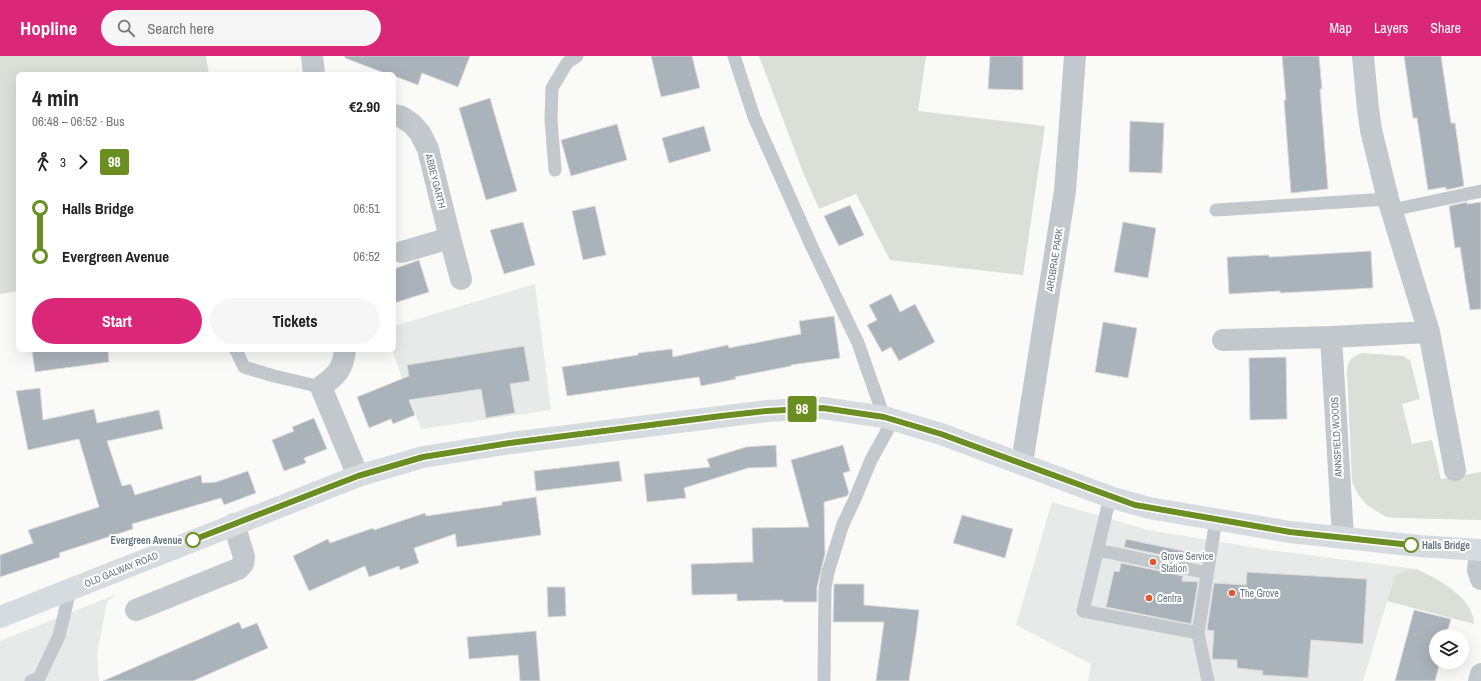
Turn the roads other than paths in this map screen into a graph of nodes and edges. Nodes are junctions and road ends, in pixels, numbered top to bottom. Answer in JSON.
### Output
{"nodes":[{"id":1,"x":312,"y":56,"type":"edge"},
{"id":2,"x":577,"y":56,"type":"edge"},
{"id":3,"x":734,"y":56,"type":"edge"},
{"id":4,"x":1076,"y":56,"type":"edge"},
{"id":5,"x":1363,"y":56,"type":"edge"},
{"id":6,"x":314,"y":72,"type":"edge"},
{"id":7,"x":396,"y":116,"type":"edge"},
{"id":8,"x":555,"y":170,"type":"dead end"},
{"id":9,"x":1481,"y":191,"type":"edge"},
{"id":10,"x":1390,"y":204,"type":"junction"},
{"id":11,"x":1216,"y":210,"type":"dead end"},
{"id":12,"x":450,"y":238,"type":"junction"},
{"id":13,"x":402,"y":252,"type":"dead end"},
{"id":14,"x":461,"y":279,"type":"dead end"},
{"id":15,"x":1429,"y":332,"type":"junction"},
{"id":16,"x":1331,"y":337,"type":"junction"},
{"id":17,"x":1224,"y":340,"type":"dead end"},
{"id":18,"x":237,"y":352,"type":"edge"},
{"id":19,"x":345,"y":352,"type":"edge"},
{"id":20,"x":321,"y":387,"type":"junction"},
{"id":21,"x":889,"y":418,"type":"junction"},
{"id":22,"x":1022,"y":463,"type":"junction"},
{"id":23,"x":1455,"y":470,"type":"dead end"},
{"id":24,"x":358,"y":476,"type":"junction"},
{"id":25,"x":1110,"y":497,"type":"junction"},
{"id":26,"x":1216,"y":519,"type":"junction"},
{"id":27,"x":234,"y":524,"type":"junction"},
{"id":28,"x":1343,"y":537,"type":"junction"},
{"id":29,"x":1098,"y":550,"type":"junction"},
{"id":30,"x":1480,"y":550,"type":"edge"},
{"id":31,"x":1207,"y":573,"type":"junction"},
{"id":32,"x":1481,"y":579,"type":"edge"},
{"id":33,"x":70,"y":590,"type":"junction"},
{"id":34,"x":136,"y":610,"type":"dead end"},
{"id":35,"x":0,"y":617,"type":"edge"},
{"id":36,"x":1198,"y":633,"type":"junction"},
{"id":37,"x":1481,"y":674,"type":"edge"},
{"id":38,"x":31,"y":681,"type":"edge"},
{"id":39,"x":824,"y":681,"type":"edge"},
{"id":40,"x":1208,"y":681,"type":"edge"},
{"id":41,"x":1479,"y":681,"type":"edge"}],
"edges":[{"from":1,"to":6,"type":"street"},
{"from":2,"to":8,"type":"lane"},
{"from":3,"to":21,"type":"lane"},
{"from":4,"to":22,"type":"street","name":"ARDBRAE PARK"},
{"from":5,"to":10,"type":"street"},
{"from":7,"to":12,"type":"street","name":"ABBEYGARTH"},
{"from":9,"to":10,"type":"lane"},
{"from":10,"to":11,"type":"lane"},
{"from":10,"to":15,"type":"street"},
{"from":12,"to":13,"type":"street"},
{"from":12,"to":14,"type":"street","name":"ABBEYGARTH"},
{"from":15,"to":16,"type":"street"},
{"from":15,"to":23,"type":"street"},
{"from":16,"to":17,"type":"street"},
{"from":16,"to":28,"type":"street","name":"ANNSFIELD WOODS"},
{"from":18,"to":20,"type":"lane"},
{"from":19,"to":20,"type":"street"},
{"from":20,"to":24,"type":"street"},
{"from":21,"to":22,"type":"main road","name":"OLD GALWAY ROAD"},
{"from":21,"to":24,"type":"main road","name":"OLD GALWAY ROAD"},
{"from":21,"to":39,"type":"lane"},
{"from":22,"to":25,"type":"main road","name":"OLD GALWAY ROAD"},
{"from":24,"to":27,"type":"main road","name":"OLD GALWAY ROAD"},
{"from":25,"to":26,"type":"main road","name":"OLD GALWAY ROAD"},
{"from":25,"to":29,"type":"lane"},
{"from":26,"to":28,"type":"main road","name":"OLD GALWAY ROAD"},
{"from":26,"to":31,"type":"lane"},
{"from":27,"to":33,"type":"main road","name":"OLD GALWAY ROAD"},
{"from":27,"to":34,"type":"street"},
{"from":28,"to":30,"type":"main road","name":"OLD GALWAY ROAD"},
{"from":29,"to":31,"type":"lane"},
{"from":29,"to":36,"type":"lane"},
{"from":30,"to":32,"type":"street"},
{"from":31,"to":36,"type":"lane"},
{"from":33,"to":35,"type":"main road","name":"OLD GALWAY ROAD"},
{"from":33,"to":38,"type":"lane"},
{"from":36,"to":40,"type":"lane"},
{"from":37,"to":41,"type":"street"}]}
